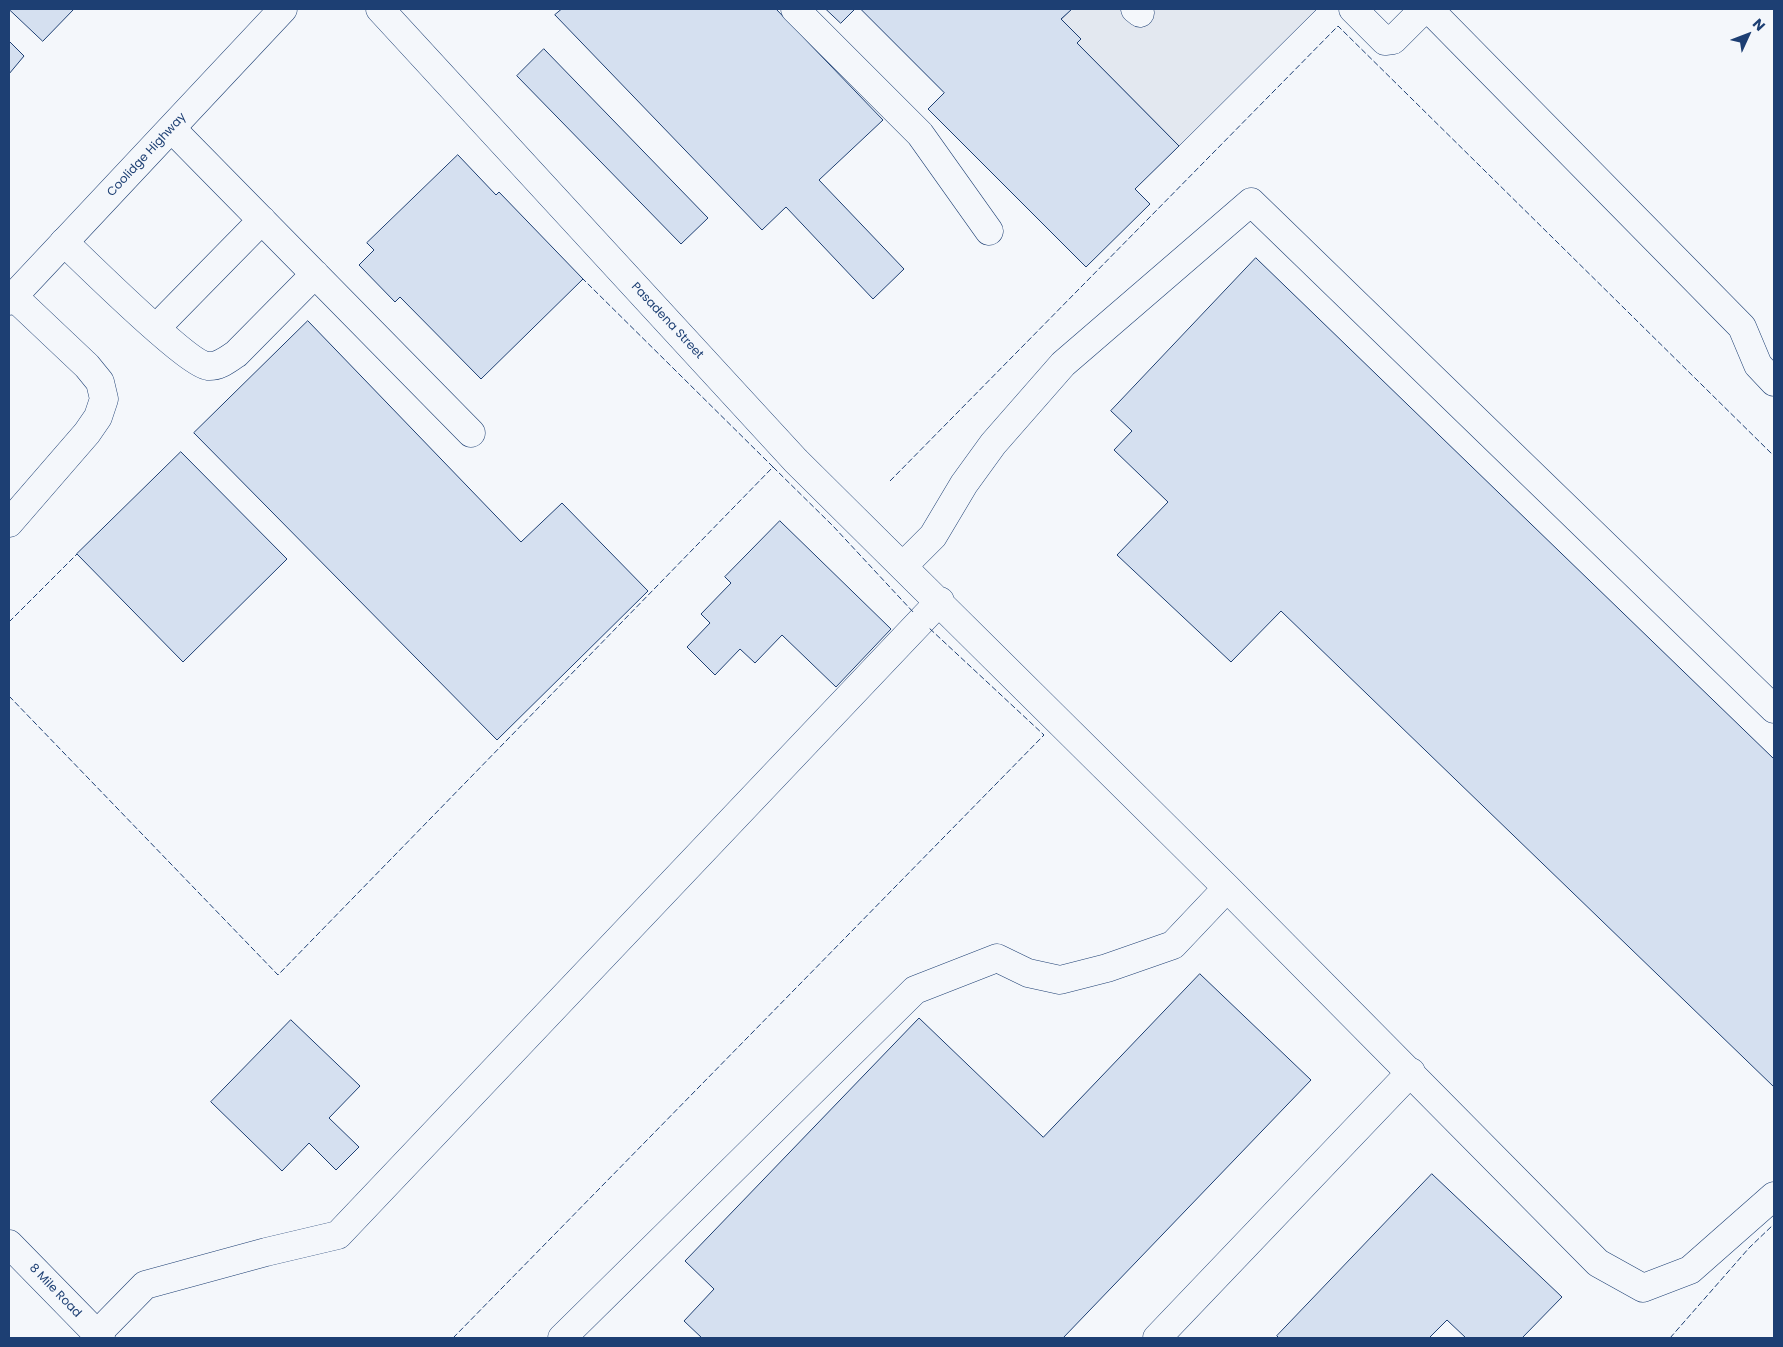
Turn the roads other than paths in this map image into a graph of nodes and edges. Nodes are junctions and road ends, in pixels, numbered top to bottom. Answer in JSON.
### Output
{"nodes":[{"id":1,"x":283,"y":9,"type":"edge"},
{"id":2,"x":380,"y":9,"type":"edge"},
{"id":3,"x":795,"y":9,"type":"edge"},
{"id":4,"x":1353,"y":9,"type":"edge"},
{"id":5,"x":172,"y":129,"type":"junction"},
{"id":6,"x":262,"y":220,"type":"junction"},
{"id":7,"x":988,"y":231,"type":"dead end"},
{"id":8,"x":64,"y":242,"type":"junction"},
{"id":9,"x":315,"y":274,"type":"junction"},
{"id":10,"x":11,"y":299,"type":"edge"},
{"id":11,"x":156,"y":327,"type":"junction"},
{"id":12,"x":1774,"y":382,"type":"edge"},
{"id":13,"x":471,"y":432,"type":"dead end"},
{"id":14,"x":9,"y":523,"type":"edge"},
{"id":15,"x":903,"y":566,"type":"junction"},
{"id":16,"x":940,"y":601,"type":"junction"},
{"id":17,"x":1774,"y":708,"type":"edge"},
{"id":18,"x":1227,"y":888,"type":"junction"},
{"id":19,"x":1412,"y":1072,"type":"junction"},
{"id":20,"x":1774,"y":1196,"type":"edge"},
{"id":21,"x":9,"y":1244,"type":"edge"},
{"id":22,"x":99,"y":1336,"type":"edge"},
{"id":23,"x":562,"y":1338,"type":"edge"},
{"id":24,"x":1157,"y":1338,"type":"edge"}],
"edges":[{"from":1,"to":5,"type":"main road","name":"Coolidge Highway"},
{"from":2,"to":15,"type":"main road","name":"Pasadena Street"},
{"from":3,"to":7,"type":"main road"},
{"from":4,"to":12,"type":"main road"},
{"from":5,"to":6,"type":"main road"},
{"from":5,"to":8,"type":"main road","name":"Coolidge Highway"},
{"from":6,"to":9,"type":"main road"},
{"from":6,"to":11,"type":"main road"},
{"from":8,"to":10,"type":"main road","name":"Coolidge Highway"},
{"from":8,"to":11,"type":"main road"},
{"from":9,"to":11,"type":"main road"},
{"from":9,"to":13,"type":"main road"},
{"from":10,"to":14,"type":"main road"},
{"from":15,"to":16,"type":"main road","name":"Pasadena Street"},
{"from":15,"to":17,"type":"main road"},
{"from":16,"to":18,"type":"main road","name":"Pasadena Street"},
{"from":16,"to":22,"type":"main road"},
{"from":18,"to":19,"type":"main road","name":"Pasadena Street"},
{"from":18,"to":23,"type":"main road"},
{"from":19,"to":20,"type":"main road","name":"Pasadena Street"},
{"from":19,"to":24,"type":"main road"},
{"from":21,"to":22,"type":"main road","name":"8 Mile Road"}]}
